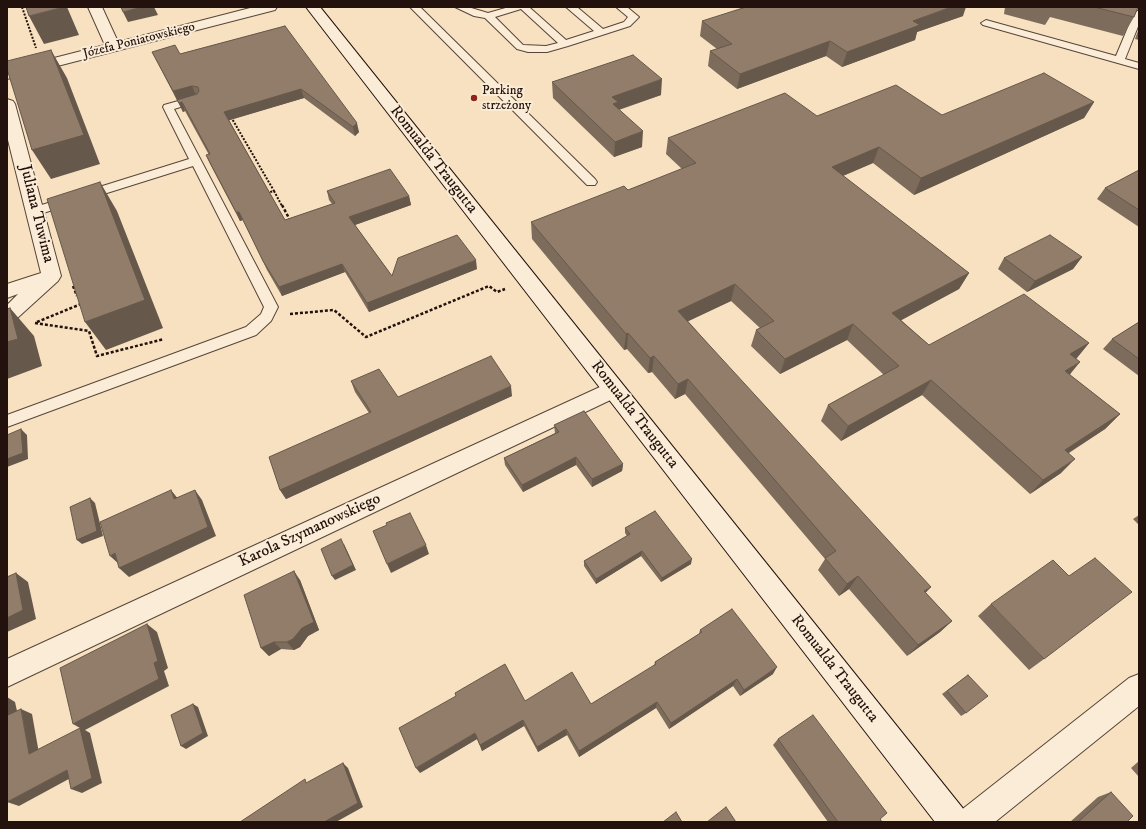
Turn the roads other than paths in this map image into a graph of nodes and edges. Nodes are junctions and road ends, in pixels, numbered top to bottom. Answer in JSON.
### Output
{"nodes":[{"id":1,"x":95,"y":7,"type":"edge"},
{"id":2,"x":270,"y":7,"type":"edge"},
{"id":3,"x":313,"y":7,"type":"edge"},
{"id":4,"x":415,"y":7,"type":"edge"},
{"id":5,"x":460,"y":7,"type":"edge"},
{"id":6,"x":519,"y":7,"type":"edge"},
{"id":7,"x":524,"y":7,"type":"edge"},
{"id":8,"x":571,"y":7,"type":"edge"},
{"id":9,"x":621,"y":7,"type":"edge"},
{"id":10,"x":1139,"y":13,"type":"edge"},
{"id":11,"x":488,"y":16,"type":"junction"},
{"id":12,"x":986,"y":23,"type":"dead end"},
{"id":13,"x":601,"y":32,"type":"junction"},
{"id":14,"x":565,"y":44,"type":"junction"},
{"id":15,"x":113,"y":48,"type":"junction"},
{"id":16,"x":1118,"y":60,"type":"junction"},
{"id":17,"x":1139,"y":66,"type":"edge"},
{"id":18,"x":7,"y":75,"type":"edge"},
{"id":19,"x":196,"y":99,"type":"edge"},
{"id":20,"x":7,"y":104,"type":"edge"},
{"id":21,"x":10,"y":129,"type":"edge"},
{"id":22,"x":196,"y":161,"type":"junction"},
{"id":23,"x":591,"y":182,"type":"dead end"},
{"id":24,"x":36,"y":211,"type":"junction"},
{"id":25,"x":51,"y":276,"type":"junction"},
{"id":26,"x":7,"y":291,"type":"edge"},
{"id":27,"x":7,"y":316,"type":"edge"},
{"id":28,"x":613,"y":389,"type":"junction"},
{"id":29,"x":7,"y":421,"type":"edge"},
{"id":30,"x":7,"y":673,"type":"edge"},
{"id":31,"x":1139,"y":688,"type":"edge"},
{"id":32,"x":954,"y":822,"type":"edge"},
{"id":33,"x":970,"y":822,"type":"edge"}],
"edges":[{"from":1,"to":15,"type":"street"},
{"from":2,"to":15,"type":"street","name":"Józefa Poniatowskiego"},
{"from":3,"to":28,"type":"street","name":"Romualda Traugutta"},
{"from":4,"to":23,"type":"lane"},
{"from":5,"to":11,"type":"lane"},
{"from":6,"to":11,"type":"lane"},
{"from":7,"to":14,"type":"lane"},
{"from":8,"to":13,"type":"lane"},
{"from":9,"to":13,"type":"lane"},
{"from":10,"to":16,"type":"lane"},
{"from":11,"to":14,"type":"lane"},
{"from":12,"to":16,"type":"lane"},
{"from":13,"to":14,"type":"lane"},
{"from":15,"to":18,"type":"street","name":"Józefa Poniatowskiego"},
{"from":16,"to":17,"type":"lane"},
{"from":19,"to":22,"type":"lane"},
{"from":20,"to":21,"type":"street","name":"Juliana Tuwima"},
{"from":21,"to":24,"type":"street","name":"Juliana Tuwima"},
{"from":22,"to":24,"type":"lane"},
{"from":22,"to":29,"type":"lane"},
{"from":24,"to":25,"type":"street","name":"Juliana Tuwima"},
{"from":25,"to":26,"type":"street","name":"Juliana Tuwima"},
{"from":25,"to":27,"type":"street","name":"Juliana Tuwima"},
{"from":28,"to":30,"type":"street","name":"Karola Szymanowskiego"},
{"from":28,"to":32,"type":"street","name":"Romualda Traugutta"},
{"from":31,"to":33,"type":"street"}]}
